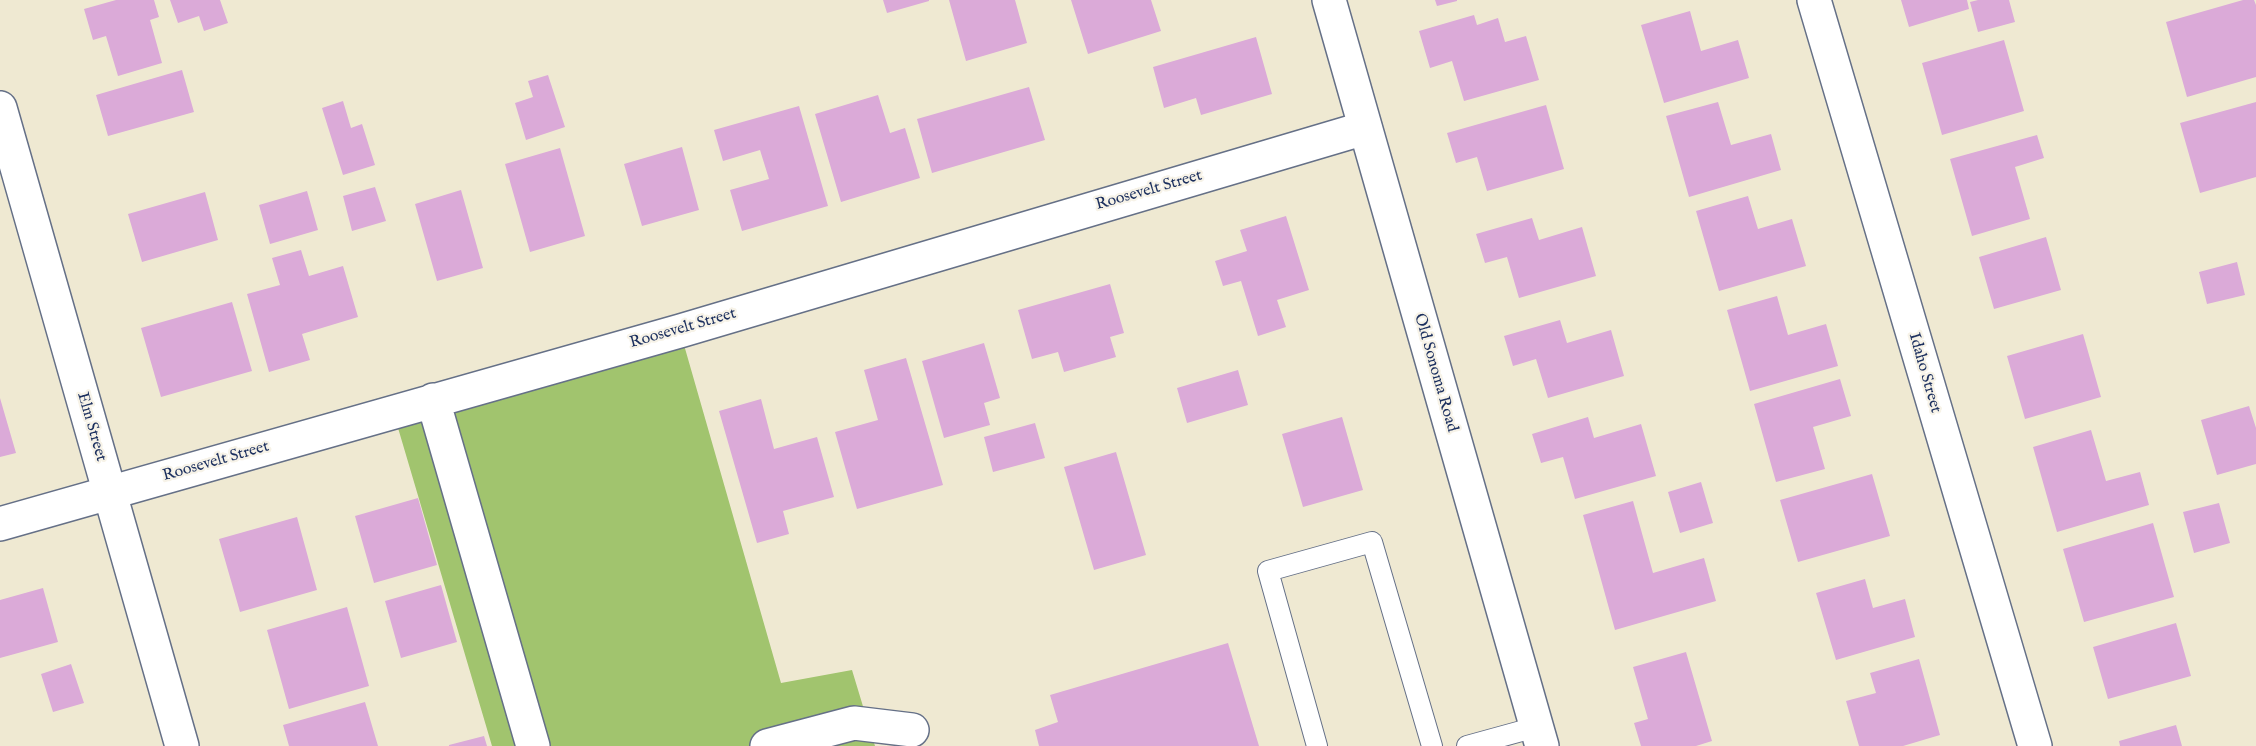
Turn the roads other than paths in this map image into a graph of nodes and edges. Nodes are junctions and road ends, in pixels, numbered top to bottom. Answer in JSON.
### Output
{"nodes":[{"id":1,"x":1329,"y":0,"type":"edge"},
{"id":2,"x":1814,"y":0,"type":"edge"},
{"id":3,"x":0,"y":108,"type":"edge"},
{"id":4,"x":1365,"y":128,"type":"junction"},
{"id":5,"x":433,"y":400,"type":"junction"},
{"id":6,"x":109,"y":492,"type":"junction"},
{"id":7,"x":0,"y":524,"type":"edge"},
{"id":8,"x":912,"y":730,"type":"dead end"},
{"id":9,"x":1539,"y":736,"type":"edge"},
{"id":10,"x":182,"y":746,"type":"edge"},
{"id":11,"x":533,"y":746,"type":"edge"},
{"id":12,"x":767,"y":746,"type":"edge"},
{"id":13,"x":1317,"y":746,"type":"edge"},
{"id":14,"x":1432,"y":746,"type":"edge"},
{"id":15,"x":1467,"y":746,"type":"edge"},
{"id":16,"x":2035,"y":746,"type":"edge"}],
"edges":[{"from":1,"to":4,"type":"street","name":"Old Sonoma Road"},
{"from":2,"to":16,"type":"street","name":"Idaho Street"},
{"from":3,"to":6,"type":"street","name":"Elm Street"},
{"from":4,"to":5,"type":"street","name":"Roosevelt Street"},
{"from":4,"to":9,"type":"street","name":"Old Sonoma Road"},
{"from":5,"to":6,"type":"street","name":"Roosevelt Street"},
{"from":5,"to":11,"type":"street"},
{"from":6,"to":7,"type":"street","name":"Roosevelt Street"},
{"from":6,"to":10,"type":"street","name":"Elm Street"},
{"from":8,"to":12,"type":"street"},
{"from":9,"to":15,"type":"lane"},
{"from":13,"to":14,"type":"lane"}]}
